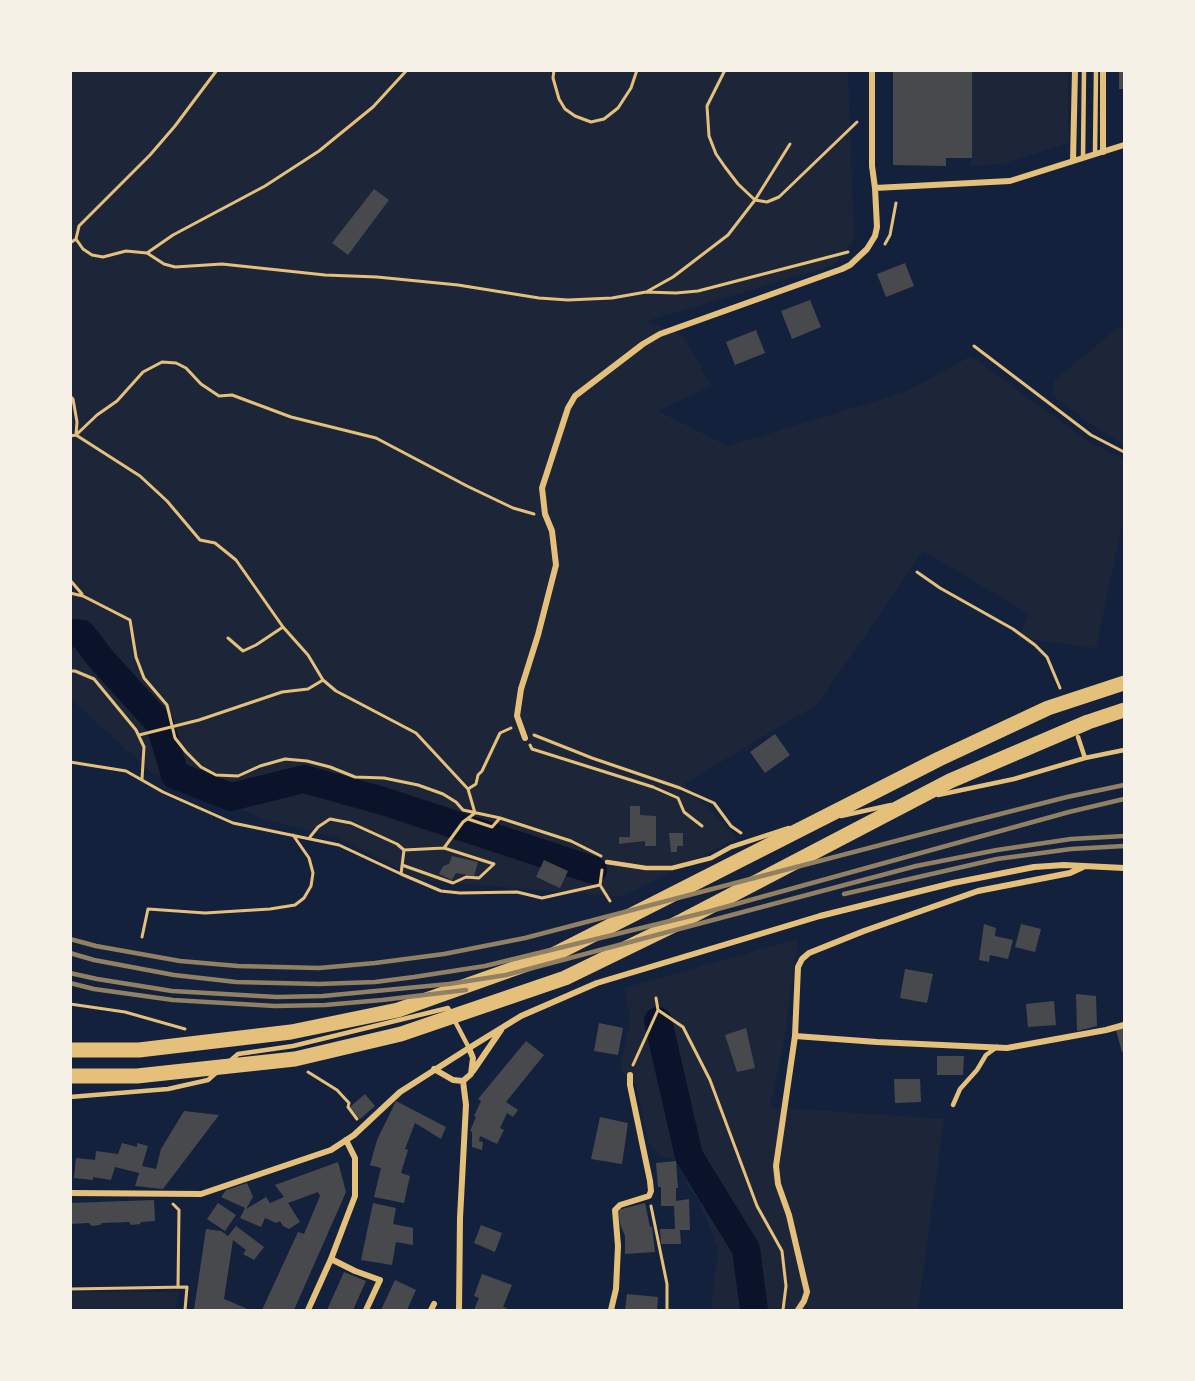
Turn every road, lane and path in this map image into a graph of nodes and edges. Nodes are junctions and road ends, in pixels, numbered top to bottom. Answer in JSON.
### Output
{"nodes":[{"id":1,"x":217,"y":70,"type":"edge"},
{"id":2,"x":406,"y":70,"type":"edge"},
{"id":3,"x":554,"y":70,"type":"edge"},
{"id":4,"x":637,"y":70,"type":"edge"},
{"id":5,"x":725,"y":70,"type":"edge"},
{"id":6,"x":872,"y":70,"type":"edge"},
{"id":7,"x":1075,"y":70,"type":"edge"},
{"id":8,"x":1084,"y":70,"type":"edge"},
{"id":9,"x":1096,"y":70,"type":"edge"},
{"id":10,"x":1103,"y":70,"type":"edge"},
{"id":11,"x":857,"y":122,"type":"dead end"},
{"id":12,"x":790,"y":144,"type":"dead end"},
{"id":13,"x":1125,"y":145,"type":"edge"},
{"id":14,"x":1102,"y":152,"type":"junction"},
{"id":15,"x":1095,"y":154,"type":"junction"},
{"id":16,"x":1083,"y":158,"type":"junction"},
{"id":17,"x":1073,"y":161,"type":"junction"},
{"id":18,"x":875,"y":188,"type":"junction"},
{"id":19,"x":755,"y":200,"type":"junction"},
{"id":20,"x":76,"y":239,"type":"junction"},
{"id":21,"x":70,"y":243,"type":"edge"},
{"id":22,"x":867,"y":249,"type":"junction"},
{"id":23,"x":147,"y":253,"type":"junction"},
{"id":24,"x":646,"y":292,"type":"junction"},
{"id":25,"x":974,"y":346,"type":"dead end"},
{"id":26,"x":70,"y":396,"type":"edge"},
{"id":27,"x":76,"y":435,"type":"junction"},
{"id":28,"x":70,"y":436,"type":"edge"},
{"id":29,"x":1125,"y":452,"type":"edge"},
{"id":30,"x":545,"y":514,"type":"junction"},
{"id":31,"x":917,"y":572,"type":"dead end"},
{"id":32,"x":70,"y":580,"type":"edge"},
{"id":33,"x":70,"y":593,"type":"edge"},
{"id":34,"x":83,"y":596,"type":"junction"},
{"id":35,"x":283,"y":627,"type":"junction"},
{"id":36,"x":228,"y":638,"type":"dead end"},
{"id":37,"x":70,"y":671,"type":"edge"},
{"id":38,"x":323,"y":680,"type":"junction"},
{"id":39,"x":1125,"y":682,"type":"edge"},
{"id":40,"x":1060,"y":688,"type":"dead end"},
{"id":41,"x":1125,"y":710,"type":"edge"},
{"id":42,"x":172,"y":725,"type":"junction"},
{"id":43,"x":521,"y":727,"type":"junction"},
{"id":44,"x":139,"y":735,"type":"junction"},
{"id":45,"x":1078,"y":737,"type":"dead end"},
{"id":46,"x":525,"y":738,"type":"joint"},
{"id":47,"x":1125,"y":750,"type":"edge"},
{"id":48,"x":1085,"y":758,"type":"junction"},
{"id":49,"x":70,"y":762,"type":"edge"},
{"id":50,"x":142,"y":779,"type":"junction"},
{"id":51,"x":468,"y":789,"type":"junction"},
{"id":52,"x":475,"y":813,"type":"junction"},
{"id":53,"x":500,"y":818,"type":"junction"},
{"id":54,"x":468,"y":819,"type":"junction"},
{"id":55,"x":702,"y":826,"type":"dead end"},
{"id":56,"x":293,"y":835,"type":"junction"},
{"id":57,"x":310,"y":838,"type":"junction"},
{"id":58,"x":751,"y":840,"type":"junction"},
{"id":59,"x":444,"y":848,"type":"junction"},
{"id":60,"x":404,"y":850,"type":"junction"},
{"id":61,"x":607,"y":862,"type":"junction"},
{"id":62,"x":402,"y":865,"type":"junction"},
{"id":63,"x":1087,"y":866,"type":"junction"},
{"id":64,"x":1125,"y":868,"type":"edge"},
{"id":65,"x":401,"y":874,"type":"junction"},
{"id":66,"x":600,"y":885,"type":"junction"},
{"id":67,"x":610,"y":901,"type":"dead end"},
{"id":68,"x":142,"y":937,"type":"dead end"},
{"id":69,"x":656,"y":998,"type":"dead end"},
{"id":70,"x":70,"y":1004,"type":"edge"},
{"id":71,"x":127,"y":1007,"type":"dead end"},
{"id":72,"x":658,"y":1010,"type":"junction"},
{"id":73,"x":125,"y":1012,"type":"junction"},
{"id":74,"x":1125,"y":1024,"type":"edge"},
{"id":75,"x":503,"y":1027,"type":"junction"},
{"id":76,"x":188,"y":1030,"type":"dead end"},
{"id":77,"x":795,"y":1036,"type":"junction"},
{"id":78,"x":997,"y":1047,"type":"junction"},
{"id":79,"x":469,"y":1048,"type":"junction"},
{"id":80,"x":70,"y":1050,"type":"edge"},
{"id":81,"x":434,"y":1069,"type":"junction"},
{"id":82,"x":302,"y":1070,"type":"dead end"},
{"id":83,"x":471,"y":1074,"type":"junction"},
{"id":84,"x":630,"y":1075,"type":"joint"},
{"id":85,"x":70,"y":1076,"type":"edge"},
{"id":86,"x":463,"y":1081,"type":"junction"},
{"id":87,"x":70,"y":1097,"type":"edge"},
{"id":88,"x":953,"y":1104,"type":"dead end"},
{"id":89,"x":364,"y":1126,"type":"junction"},
{"id":90,"x":346,"y":1140,"type":"junction"},
{"id":91,"x":70,"y":1193,"type":"edge"},
{"id":92,"x":649,"y":1196,"type":"junction"},
{"id":93,"x":173,"y":1204,"type":"dead end"},
{"id":94,"x":331,"y":1259,"type":"junction"},
{"id":95,"x":178,"y":1287,"type":"junction"},
{"id":96,"x":70,"y":1289,"type":"edge"},
{"id":97,"x":185,"y":1310,"type":"edge"},
{"id":98,"x":308,"y":1311,"type":"edge"},
{"id":99,"x":366,"y":1311,"type":"edge"},
{"id":100,"x":459,"y":1311,"type":"edge"},
{"id":101,"x":610,"y":1311,"type":"edge"},
{"id":102,"x":667,"y":1311,"type":"edge"},
{"id":103,"x":783,"y":1311,"type":"edge"},
{"id":104,"x":798,"y":1311,"type":"edge"}],
"edges":[{"from":1,"to":20,"type":"path"},
{"from":2,"to":23,"type":"path"},
{"from":3,"to":4,"type":"path"},
{"from":5,"to":19,"type":"path"},
{"from":6,"to":18,"type":"street"},
{"from":7,"to":17,"type":"street"},
{"from":8,"to":16,"type":"lane"},
{"from":9,"to":15,"type":"lane"},
{"from":10,"to":14,"type":"street"},
{"from":11,"to":19,"type":"path"},
{"from":12,"to":19,"type":"path"},
{"from":13,"to":14,"type":"street"},
{"from":14,"to":15,"type":"street"},
{"from":15,"to":16,"type":"street"},
{"from":16,"to":17,"type":"street"},
{"from":17,"to":18,"type":"street"},
{"from":18,"to":22,"type":"street"},
{"from":19,"to":24,"type":"path"},
{"from":20,"to":21,"type":"path"},
{"from":20,"to":23,"type":"path"},
{"from":22,"to":24,"type":"path"},
{"from":22,"to":30,"type":"street"},
{"from":23,"to":24,"type":"path"},
{"from":25,"to":29,"type":"path"},
{"from":26,"to":27,"type":"path"},
{"from":27,"to":28,"type":"path"},
{"from":27,"to":30,"type":"path"},
{"from":27,"to":35,"type":"path"},
{"from":30,"to":43,"type":"street"},
{"from":31,"to":40,"type":"path"},
{"from":32,"to":34,"type":"path"},
{"from":33,"to":34,"type":"path"},
{"from":34,"to":42,"type":"path"},
{"from":35,"to":36,"type":"path"},
{"from":35,"to":38,"type":"path"},
{"from":37,"to":44,"type":"path"},
{"from":38,"to":42,"type":"path"},
{"from":38,"to":51,"type":"path"},
{"from":39,"to":80,"type":"highway"},
{"from":41,"to":85,"type":"highway"},
{"from":42,"to":44,"type":"path"},
{"from":42,"to":52,"type":"path"},
{"from":43,"to":46,"type":"street"},
{"from":43,"to":51,"type":"path"},
{"from":43,"to":58,"type":"path"},
{"from":44,"to":50,"type":"path"},
{"from":45,"to":48,"type":"lane"},
{"from":46,"to":55,"type":"path"},
{"from":47,"to":48,"type":"lane"},
{"from":48,"to":58,"type":"lane"},
{"from":49,"to":50,"type":"path"},
{"from":50,"to":56,"type":"path"},
{"from":51,"to":52,"type":"path"},
{"from":52,"to":53,"type":"path"},
{"from":52,"to":54,"type":"path"},
{"from":53,"to":54,"type":"path"},
{"from":53,"to":61,"type":"path"},
{"from":54,"to":59,"type":"path"},
{"from":56,"to":57,"type":"path"},
{"from":56,"to":68,"type":"path"},
{"from":57,"to":60,"type":"path"},
{"from":57,"to":65,"type":"path"},
{"from":58,"to":61,"type":"lane"},
{"from":59,"to":60,"type":"path"},
{"from":59,"to":62,"type":"path"},
{"from":60,"to":62,"type":"path"},
{"from":61,"to":66,"type":"path"},
{"from":62,"to":65,"type":"path"},
{"from":63,"to":64,"type":"street"},
{"from":63,"to":75,"type":"street"},
{"from":63,"to":77,"type":"street"},
{"from":65,"to":66,"type":"path"},
{"from":66,"to":67,"type":"path"},
{"from":69,"to":72,"type":"path"},
{"from":70,"to":73,"type":"path"},
{"from":71,"to":73,"type":"path"},
{"from":72,"to":84,"type":"path"},
{"from":72,"to":103,"type":"path"},
{"from":73,"to":76,"type":"path"},
{"from":74,"to":78,"type":"street"},
{"from":75,"to":79,"type":"street"},
{"from":75,"to":83,"type":"street"},
{"from":77,"to":78,"type":"street"},
{"from":77,"to":104,"type":"street"},
{"from":78,"to":88,"type":"lane"},
{"from":79,"to":81,"type":"street"},
{"from":79,"to":83,"type":"street"},
{"from":79,"to":87,"type":"lane"},
{"from":81,"to":86,"type":"street"},
{"from":81,"to":89,"type":"street"},
{"from":82,"to":89,"type":"path"},
{"from":83,"to":86,"type":"street"},
{"from":84,"to":92,"type":"street"},
{"from":86,"to":100,"type":"street"},
{"from":89,"to":90,"type":"street"},
{"from":90,"to":91,"type":"street"},
{"from":90,"to":94,"type":"street"},
{"from":92,"to":101,"type":"street"},
{"from":92,"to":102,"type":"path"},
{"from":93,"to":95,"type":"path"},
{"from":94,"to":98,"type":"street"},
{"from":94,"to":99,"type":"street"},
{"from":95,"to":96,"type":"path"},
{"from":95,"to":97,"type":"path"}]}
